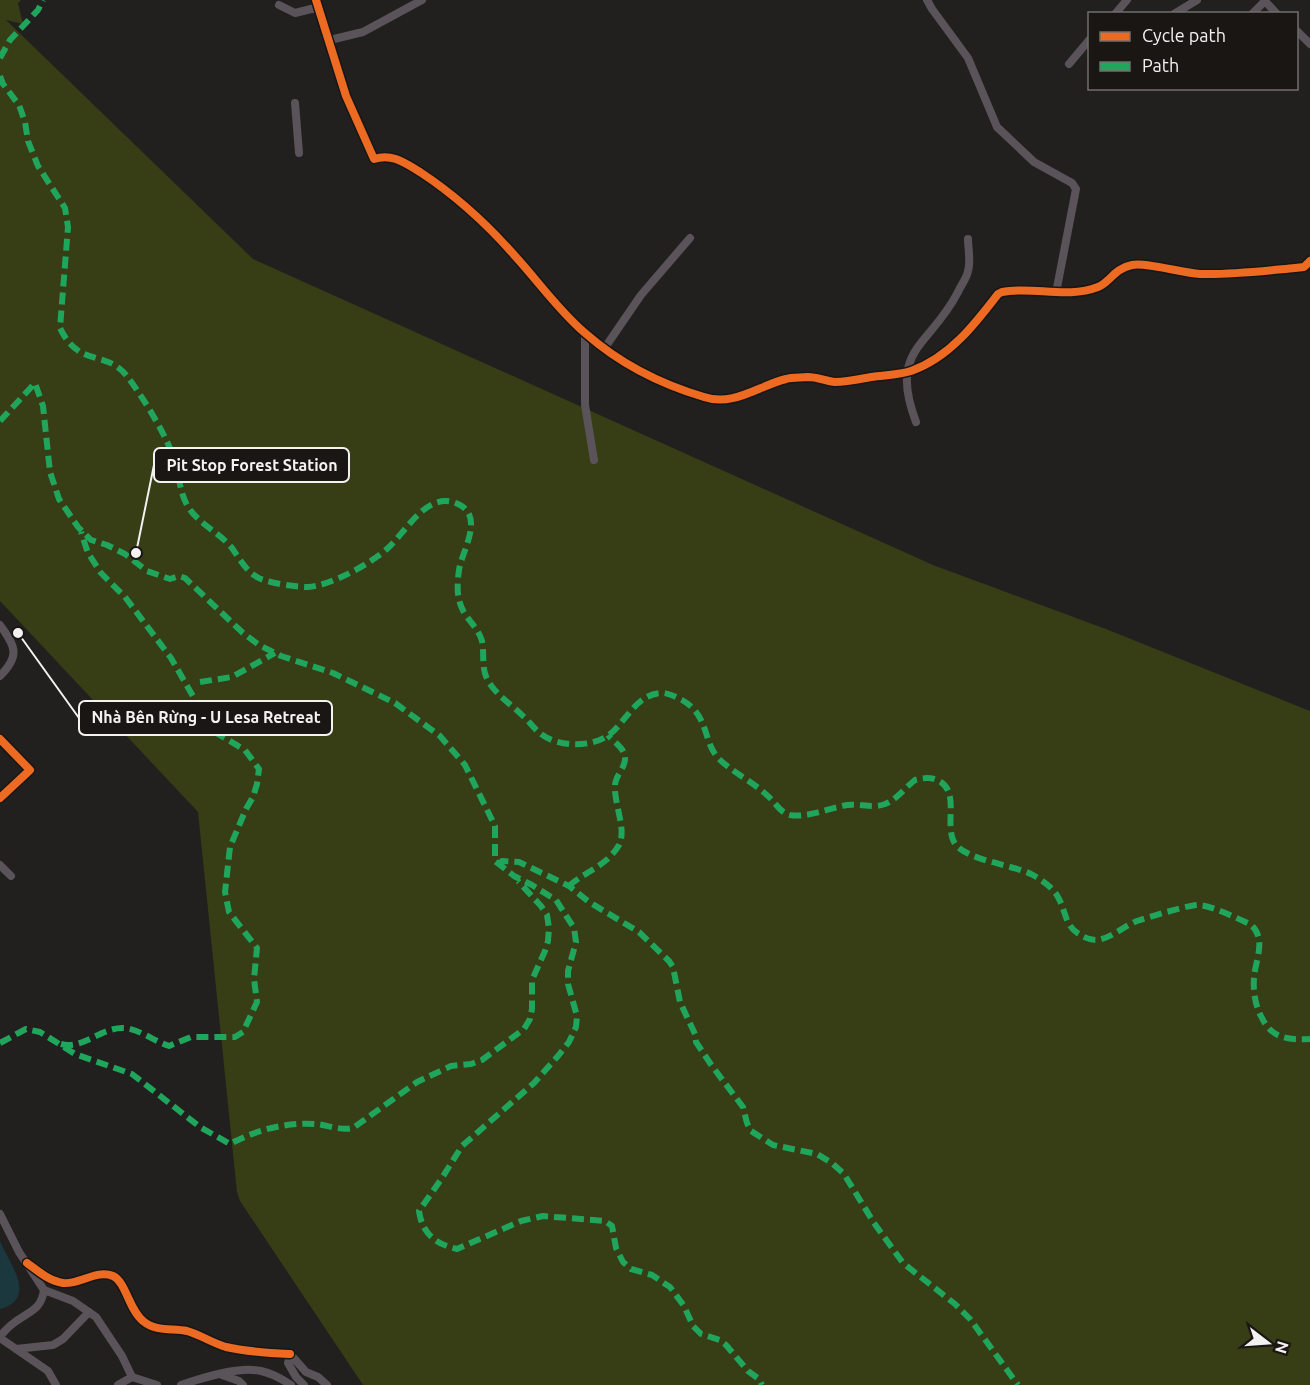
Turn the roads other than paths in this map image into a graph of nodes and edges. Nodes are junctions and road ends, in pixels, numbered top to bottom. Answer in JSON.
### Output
{"nodes":[{"id":1,"x":422,"y":0,"type":"edge"},
{"id":2,"x":927,"y":0,"type":"edge"},
{"id":3,"x":1127,"y":0,"type":"edge"},
{"id":4,"x":1197,"y":0,"type":"edge"},
{"id":5,"x":1265,"y":0,"type":"edge"},
{"id":6,"x":318,"y":3,"type":"edge"},
{"id":7,"x":279,"y":5,"type":"dead end"},
{"id":8,"x":1117,"y":12,"type":"edge"},
{"id":9,"x":1177,"y":12,"type":"edge"},
{"id":10,"x":1254,"y":12,"type":"edge"},
{"id":11,"x":1275,"y":12,"type":"edge"},
{"id":12,"x":1298,"y":32,"type":"edge"},
{"id":13,"x":330,"y":40,"type":"junction"},
{"id":14,"x":1088,"y":40,"type":"edge"},
{"id":15,"x":1310,"y":44,"type":"edge"},
{"id":16,"x":1069,"y":64,"type":"dead end"},
{"id":17,"x":295,"y":103,"type":"dead end"},
{"id":18,"x":299,"y":153,"type":"dead end"},
{"id":19,"x":690,"y":238,"type":"dead end"},
{"id":20,"x":968,"y":239,"type":"dead end"},
{"id":21,"x":1310,"y":261,"type":"edge"},
{"id":22,"x":1056,"y":292,"type":"junction"},
{"id":23,"x":585,"y":334,"type":"junction"},
{"id":24,"x":604,"y":349,"type":"junction"},
{"id":25,"x":906,"y":372,"type":"junction"},
{"id":26,"x":916,"y":422,"type":"dead end"},
{"id":27,"x":594,"y":460,"type":"dead end"},
{"id":28,"x":0,"y":625,"type":"edge"},
{"id":29,"x":0,"y":676,"type":"edge"},
{"id":30,"x":0,"y":739,"type":"edge"},
{"id":31,"x":0,"y":798,"type":"edge"},
{"id":32,"x":0,"y":865,"type":"edge"},
{"id":33,"x":10,"y":876,"type":"dead end"},
{"id":34,"x":0,"y":1214,"type":"edge"},
{"id":35,"x":27,"y":1263,"type":"junction"},
{"id":36,"x":44,"y":1290,"type":"junction"},
{"id":37,"x":89,"y":1312,"type":"junction"},
{"id":38,"x":0,"y":1337,"type":"edge"},
{"id":39,"x":16,"y":1349,"type":"junction"},
{"id":40,"x":290,"y":1354,"type":"junction"},
{"id":41,"x":220,"y":1375,"type":"junction"},
{"id":42,"x":132,"y":1377,"type":"junction"},
{"id":43,"x":187,"y":1384,"type":"edge"},
{"id":44,"x":56,"y":1385,"type":"edge"},
{"id":45,"x":118,"y":1385,"type":"edge"},
{"id":46,"x":157,"y":1385,"type":"edge"},
{"id":47,"x":243,"y":1385,"type":"edge"},
{"id":48,"x":291,"y":1385,"type":"edge"},
{"id":49,"x":304,"y":1385,"type":"edge"},
{"id":50,"x":327,"y":1385,"type":"edge"}],
"edges":[{"from":1,"to":13,"type":"street"},
{"from":2,"to":22,"type":"street"},
{"from":3,"to":8,"type":"street"},
{"from":4,"to":9,"type":"street"},
{"from":5,"to":10,"type":"street"},
{"from":5,"to":11,"type":"street"},
{"from":6,"to":7,"type":"street"},
{"from":6,"to":13,"type":"street"},
{"from":12,"to":15,"type":"street"},
{"from":13,"to":23,"type":"street"},
{"from":14,"to":16,"type":"street"},
{"from":17,"to":18,"type":"street"},
{"from":19,"to":24,"type":"street"},
{"from":20,"to":25,"type":"street"},
{"from":21,"to":22,"type":"street"},
{"from":22,"to":25,"type":"street"},
{"from":23,"to":24,"type":"street"},
{"from":23,"to":27,"type":"street"},
{"from":24,"to":25,"type":"street"},
{"from":25,"to":26,"type":"street"},
{"from":28,"to":29,"type":"street"},
{"from":30,"to":31,"type":"street"},
{"from":32,"to":33,"type":"street"},
{"from":34,"to":35,"type":"street"},
{"from":35,"to":36,"type":"street"},
{"from":35,"to":40,"type":"street"},
{"from":36,"to":37,"type":"street"},
{"from":36,"to":38,"type":"street"},
{"from":37,"to":39,"type":"street"},
{"from":37,"to":42,"type":"street"},
{"from":38,"to":39,"type":"street"},
{"from":39,"to":44,"type":"street"},
{"from":40,"to":49,"type":"street"},
{"from":40,"to":50,"type":"street"},
{"from":41,"to":43,"type":"street"},
{"from":41,"to":47,"type":"street"},
{"from":41,"to":48,"type":"street"},
{"from":42,"to":45,"type":"street"},
{"from":42,"to":46,"type":"street"}]}
